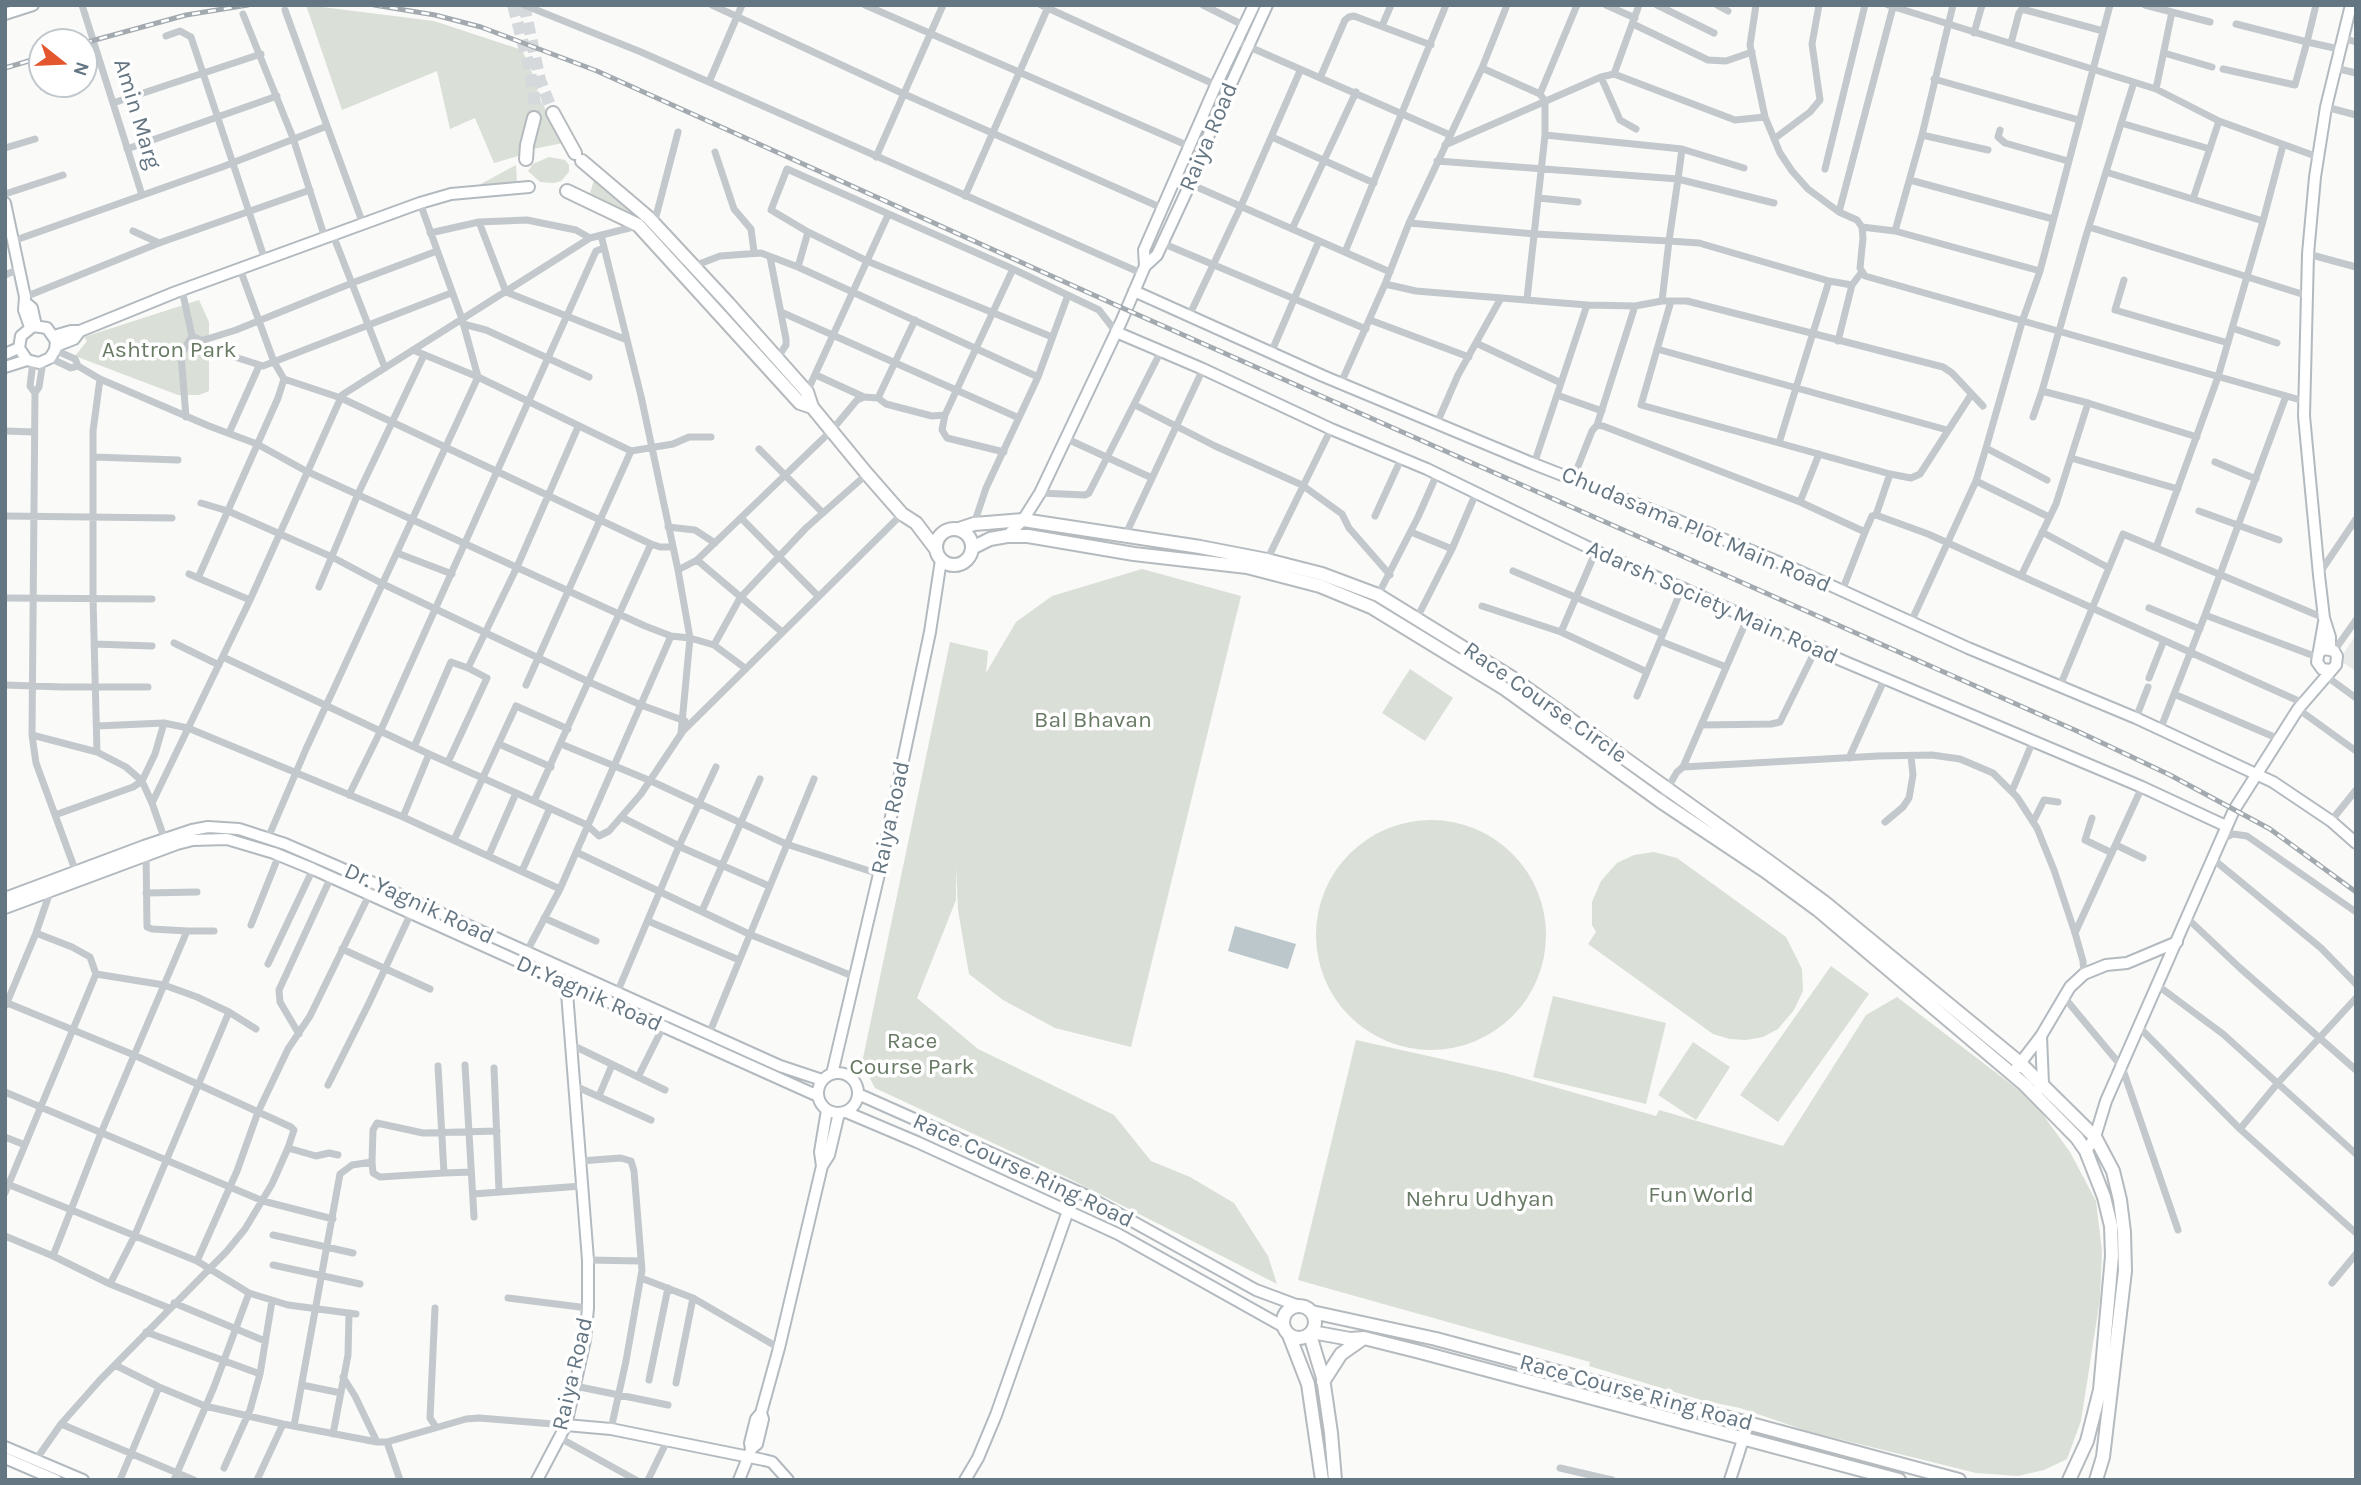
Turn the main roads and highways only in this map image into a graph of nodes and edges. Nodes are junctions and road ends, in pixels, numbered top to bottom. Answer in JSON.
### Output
{"nodes":[{"id":1,"x":553,"y":113,"type":"tunnel mouth"},
{"id":2,"x":534,"y":118,"type":"tunnel mouth"},
{"id":3,"x":526,"y":159,"type":"dead end"},
{"id":4,"x":567,"y":191,"type":"dead end"},
{"id":5,"x":647,"y":222,"type":"junction"},
{"id":6,"x":812,"y":407,"type":"junction"},
{"id":7,"x":916,"y":523,"type":"junction"},
{"id":8,"x":954,"y":529,"type":"junction"},
{"id":9,"x":972,"y":548,"type":"junction"},
{"id":10,"x":938,"y":554,"type":"junction"},
{"id":11,"x":1265,"y":566,"type":"junction"},
{"id":12,"x":2016,"y":1068,"type":"junction"},
{"id":13,"x":2034,"y":1088,"type":"junction"},
{"id":14,"x":1311,"y":1312,"type":"junction"},
{"id":15,"x":1287,"y":1331,"type":"junction"},
{"id":16,"x":1311,"y":1333,"type":"junction"},
{"id":17,"x":1364,"y":1338,"type":"junction"},
{"id":18,"x":1323,"y":1382,"type":"junction"},
{"id":19,"x":1322,"y":1480,"type":"edge"},
{"id":20,"x":1335,"y":1480,"type":"edge"},
{"id":21,"x":1899,"y":1480,"type":"edge"},
{"id":22,"x":1959,"y":1480,"type":"edge"},
{"id":23,"x":2068,"y":1480,"type":"edge"},
{"id":24,"x":2096,"y":1480,"type":"edge"}],
"edges":[{"from":1,"to":5,"type":"main road"},
{"from":2,"to":3,"type":"main road"},
{"from":4,"to":5,"type":"main road"},
{"from":5,"to":6,"type":"main road"},
{"from":5,"to":6,"type":"main road"},
{"from":6,"to":7,"type":"main road"},
{"from":7,"to":8,"type":"main road","name":"Race Course Circle"},
{"from":7,"to":10,"type":"main road"},
{"from":8,"to":9,"type":"main road"},
{"from":8,"to":10,"type":"main road"},
{"from":8,"to":11,"type":"main road","name":"Race Course Circle"},
{"from":9,"to":10,"type":"main road"},
{"from":9,"to":11,"type":"main road","name":"Race Course Circle"},
{"from":11,"to":12,"type":"main road","name":"Race Course Circle"},
{"from":11,"to":12,"type":"main road","name":"Race Course Circle"},
{"from":12,"to":13,"type":"main road","name":"Race Course Circle"},
{"from":13,"to":23,"type":"main road"},
{"from":13,"to":24,"type":"main road"},
{"from":14,"to":15,"type":"main road"},
{"from":14,"to":16,"type":"main road"},
{"from":14,"to":22,"type":"main road","name":"Race Course Ring Road"},
{"from":15,"to":16,"type":"main road"},
{"from":15,"to":19,"type":"main road"},
{"from":16,"to":17,"type":"main road","name":"Race Course Ring Road"},
{"from":16,"to":18,"type":"main road"},
{"from":17,"to":18,"type":"main road"},
{"from":17,"to":21,"type":"main road","name":"Race Course Ring Road"},
{"from":18,"to":20,"type":"main road"}]}
